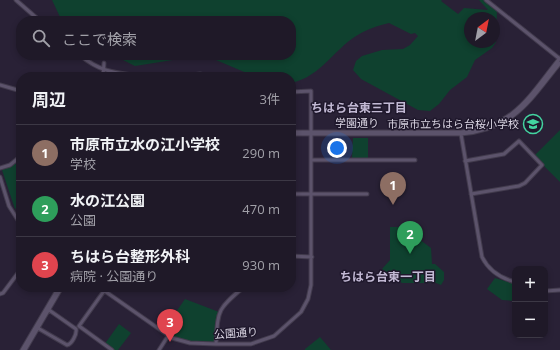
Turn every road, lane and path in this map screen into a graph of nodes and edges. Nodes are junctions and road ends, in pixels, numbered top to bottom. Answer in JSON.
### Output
{"nodes":[{"id":1,"x":16,"y":0,"type":"edge"},
{"id":2,"x":486,"y":0,"type":"edge"},
{"id":3,"x":34,"y":16,"type":"edge"},
{"id":4,"x":560,"y":59,"type":"edge"},
{"id":5,"x":86,"y":60,"type":"edge"},
{"id":6,"x":104,"y":63,"type":"dead end"},
{"id":7,"x":560,"y":63,"type":"edge"},
{"id":8,"x":104,"y":70,"type":"junction"},
{"id":9,"x":116,"y":72,"type":"edge"},
{"id":10,"x":0,"y":84,"type":"edge"},
{"id":11,"x":16,"y":89,"type":"edge"},
{"id":12,"x":296,"y":92,"type":"edge"},
{"id":13,"x":296,"y":133,"type":"edge"},
{"id":14,"x":311,"y":133,"type":"junction"},
{"id":15,"x":461,"y":133,"type":"junction"},
{"id":16,"x":16,"y":160,"type":"edge"},
{"id":17,"x":312,"y":160,"type":"junction"},
{"id":18,"x":415,"y":160,"type":"dead end"},
{"id":19,"x":465,"y":161,"type":"junction"},
{"id":20,"x":0,"y":168,"type":"edge"},
{"id":21,"x":0,"y":177,"type":"edge"},
{"id":22,"x":296,"y":194,"type":"edge"},
{"id":23,"x":312,"y":194,"type":"junction"},
{"id":24,"x":367,"y":194,"type":"dead end"},
{"id":25,"x":471,"y":194,"type":"junction"},
{"id":26,"x":16,"y":217,"type":"edge"},
{"id":27,"x":296,"y":256,"type":"edge"},
{"id":28,"x":312,"y":256,"type":"junction"},
{"id":29,"x":16,"y":276,"type":"edge"},
{"id":30,"x":512,"y":281,"type":"edge"},
{"id":31,"x":560,"y":290,"type":"edge"},
{"id":32,"x":548,"y":291,"type":"edge"},
{"id":33,"x":56,"y":292,"type":"edge"},
{"id":34,"x":59,"y":292,"type":"edge"},
{"id":35,"x":103,"y":292,"type":"edge"},
{"id":36,"x":105,"y":292,"type":"edge"},
{"id":37,"x":239,"y":292,"type":"edge"},
{"id":38,"x":0,"y":294,"type":"edge"},
{"id":39,"x":49,"y":310,"type":"junction"},
{"id":40,"x":37,"y":328,"type":"junction"},
{"id":41,"x":168,"y":336,"type":"junction"},
{"id":42,"x":216,"y":344,"type":"junction"},
{"id":43,"x":22,"y":350,"type":"edge"},
{"id":44,"x":25,"y":350,"type":"edge"},
{"id":45,"x":112,"y":350,"type":"edge"},
{"id":46,"x":159,"y":350,"type":"edge"}],
"edges":[{"from":1,"to":3,"type":"street"},
{"from":2,"to":4,"type":"street"},
{"from":4,"to":15,"type":"street","name":"学園通り"},
{"from":5,"to":8,"type":"street"},
{"from":6,"to":8,"type":"street"},
{"from":7,"to":15,"type":"street","name":"学園通り"},
{"from":8,"to":9,"type":"street"},
{"from":10,"to":11,"type":"street"},
{"from":12,"to":14,"type":"street","name":"公園通り"},
{"from":13,"to":14,"type":"street","name":"学園通り"},
{"from":14,"to":15,"type":"street","name":"学園通り"},
{"from":14,"to":17,"type":"street","name":"公園通り"},
{"from":15,"to":19,"type":"street"},
{"from":16,"to":20,"type":"street"},
{"from":17,"to":18,"type":"street"},
{"from":17,"to":23,"type":"street","name":"公園通り"},
{"from":19,"to":25,"type":"street"},
{"from":19,"to":25,"type":"street"},
{"from":21,"to":26,"type":"street"},
{"from":22,"to":23,"type":"street"},
{"from":23,"to":24,"type":"street"},
{"from":23,"to":28,"type":"street","name":"公園通り"},
{"from":25,"to":30,"type":"street"},
{"from":27,"to":28,"type":"street"},
{"from":28,"to":42,"type":"street","name":"公園通り"},
{"from":29,"to":38,"type":"street"},
{"from":31,"to":32,"type":"street"},
{"from":33,"to":40,"type":"street"},
{"from":34,"to":39,"type":"street"},
{"from":35,"to":45,"type":"street"},
{"from":36,"to":41,"type":"street","name":"公園通り"},
{"from":37,"to":42,"type":"street"},
{"from":39,"to":40,"type":"street"},
{"from":39,"to":40,"type":"street"},
{"from":40,"to":43,"type":"street"},
{"from":40,"to":44,"type":"street"},
{"from":41,"to":42,"type":"street","name":"公園通り"},
{"from":41,"to":46,"type":"street"}]}
